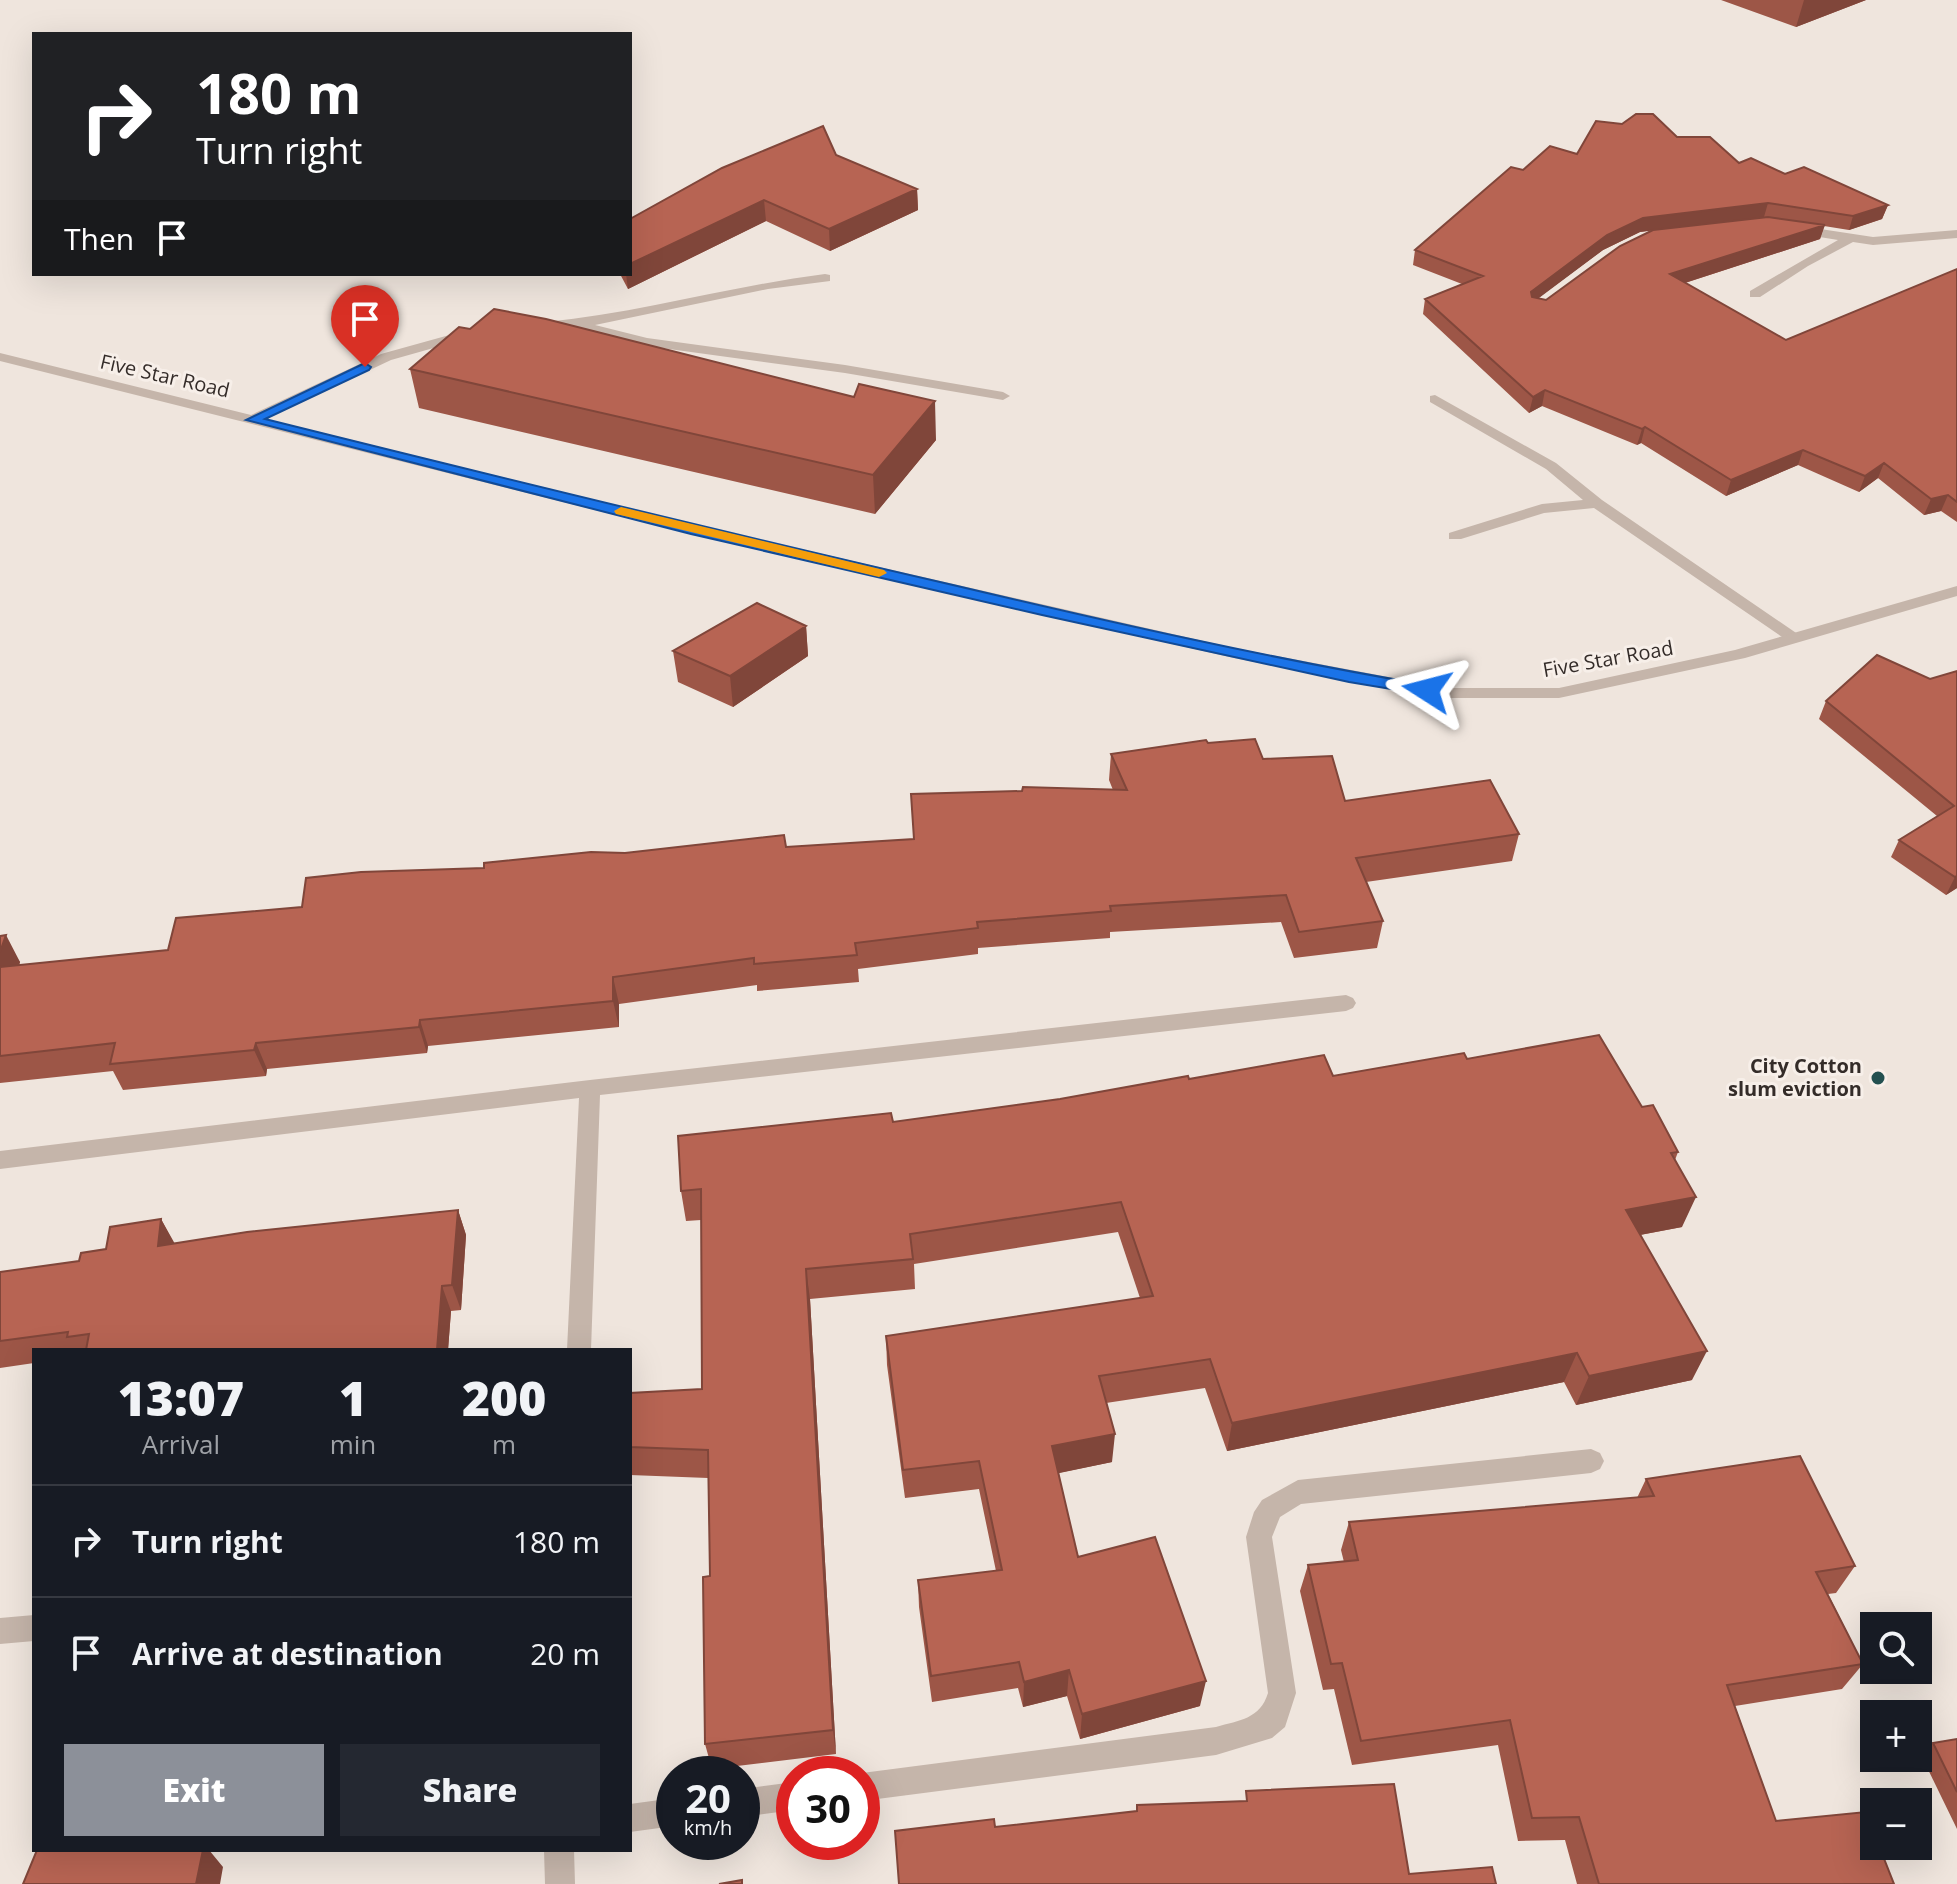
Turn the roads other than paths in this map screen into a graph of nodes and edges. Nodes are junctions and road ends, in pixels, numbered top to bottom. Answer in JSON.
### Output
{"nodes":[{"id":1,"x":1777,"y":226,"type":"edge"},
{"id":2,"x":1957,"y":234,"type":"edge"},
{"id":3,"x":1849,"y":239,"type":"junction"},
{"id":4,"x":825,"y":278,"type":"dead end"},
{"id":5,"x":1755,"y":294,"type":"dead end"},
{"id":6,"x":578,"y":325,"type":"junction"},
{"id":7,"x":529,"y":326,"type":"edge"},
{"id":8,"x":486,"y":330,"type":"edge"},
{"id":9,"x":0,"y":357,"type":"edge"},
{"id":10,"x":1003,"y":396,"type":"dead end"},
{"id":11,"x":1435,"y":399,"type":"dead end"},
{"id":12,"x":253,"y":420,"type":"junction"},
{"id":13,"x":1597,"y":503,"type":"junction"},
{"id":14,"x":1455,"y":536,"type":"dead end"},
{"id":15,"x":1957,"y":591,"type":"edge"},
{"id":16,"x":1794,"y":637,"type":"junction"},
{"id":17,"x":1346,"y":1003,"type":"dead end"},
{"id":18,"x":590,"y":1088,"type":"junction"},
{"id":19,"x":0,"y":1160,"type":"edge"},
{"id":20,"x":579,"y":1348,"type":"edge"},
{"id":21,"x":1591,"y":1461,"type":"dead end"},
{"id":22,"x":32,"y":1628,"type":"edge"},
{"id":23,"x":0,"y":1631,"type":"edge"},
{"id":24,"x":880,"y":1785,"type":"edge"},
{"id":25,"x":656,"y":1814,"type":"edge"},
{"id":26,"x":632,"y":1818,"type":"edge"},
{"id":27,"x":559,"y":1852,"type":"edge"},
{"id":28,"x":560,"y":1884,"type":"edge"}],
"edges":[{"from":1,"to":3,"type":"street"},
{"from":2,"to":3,"type":"street"},
{"from":3,"to":5,"type":"street"},
{"from":4,"to":6,"type":"street"},
{"from":6,"to":7,"type":"street"},
{"from":6,"to":10,"type":"street"},
{"from":8,"to":12,"type":"street"},
{"from":9,"to":12,"type":"street","name":"Five Star Road"},
{"from":11,"to":13,"type":"street"},
{"from":12,"to":16,"type":"street","name":"Five Star Road"},
{"from":13,"to":14,"type":"street"},
{"from":13,"to":16,"type":"street"},
{"from":15,"to":16,"type":"street","name":"Five Star Road"},
{"from":17,"to":18,"type":"street"},
{"from":18,"to":19,"type":"street"},
{"from":18,"to":20,"type":"street"},
{"from":21,"to":24,"type":"street"},
{"from":22,"to":23,"type":"street"},
{"from":25,"to":26,"type":"street"},
{"from":27,"to":28,"type":"street"}]}
